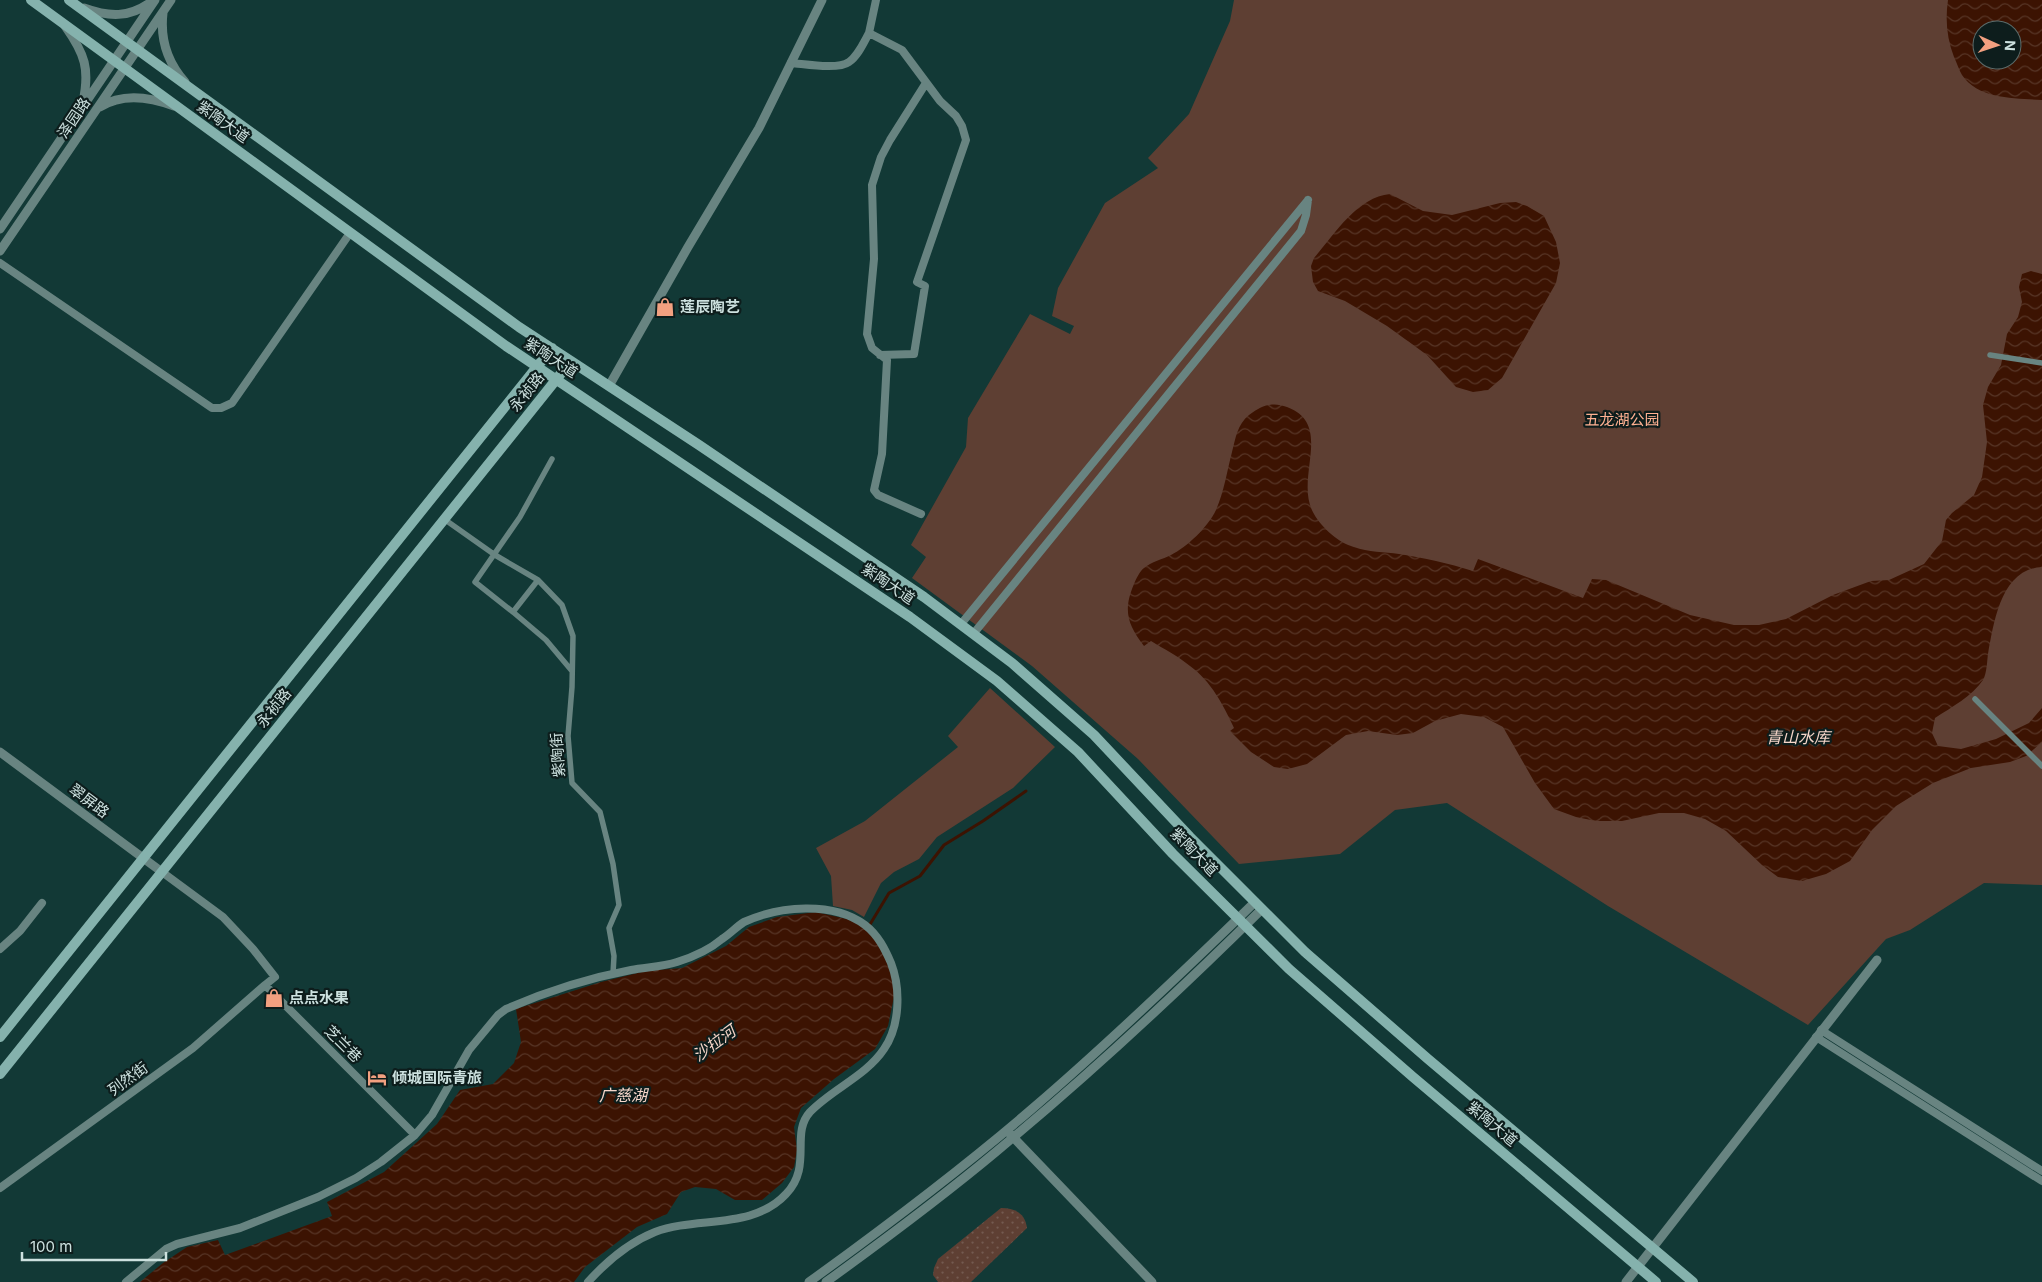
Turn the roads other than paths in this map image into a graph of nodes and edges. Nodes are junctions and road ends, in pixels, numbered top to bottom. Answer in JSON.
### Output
{"nodes":[{"id":1,"x":31,"y":0,"type":"edge"},
{"id":2,"x":154,"y":0,"type":"edge"},
{"id":3,"x":171,"y":0,"type":"edge"},
{"id":4,"x":822,"y":0,"type":"edge"},
{"id":5,"x":876,"y":0,"type":"edge"},
{"id":6,"x":73,"y":3,"type":"edge"},
{"id":7,"x":164,"y":11,"type":"junction"},
{"id":8,"x":64,"y":24,"type":"junction"},
{"id":9,"x":869,"y":33,"type":"junction"},
{"id":10,"x":126,"y":42,"type":"junction"},
{"id":11,"x":137,"y":50,"type":"junction"},
{"id":12,"x":114,"y":61,"type":"junction"},
{"id":13,"x":791,"y":63,"type":"junction"},
{"id":14,"x":124,"y":68,"type":"junction"},
{"id":15,"x":926,"y":83,"type":"junction"},
{"id":16,"x":194,"y":91,"type":"junction"},
{"id":17,"x":82,"y":108,"type":"junction"},
{"id":18,"x":97,"y":108,"type":"junction"},
{"id":19,"x":179,"y":108,"type":"junction"},
{"id":20,"x":0,"y":229,"type":"edge"},
{"id":21,"x":350,"y":233,"type":"junction"},
{"id":22,"x":0,"y":251,"type":"edge"},
{"id":23,"x":0,"y":263,"type":"edge"},
{"id":24,"x":552,"y":348,"type":"junction"},
{"id":25,"x":880,"y":355,"type":"junction"},
{"id":26,"x":1990,"y":356,"type":"dead end"},
{"id":27,"x":571,"y":361,"type":"junction"},
{"id":28,"x":2042,"y":363,"type":"edge"},
{"id":29,"x":537,"y":367,"type":"junction"},
{"id":30,"x":556,"y":379,"type":"junction"},
{"id":31,"x":610,"y":386,"type":"junction"},
{"id":32,"x":552,"y":459,"type":"dead end"},
{"id":33,"x":921,"y":514,"type":"dead end"},
{"id":34,"x":444,"y":519,"type":"junction"},
{"id":35,"x":495,"y":555,"type":"junction"},
{"id":36,"x":538,"y":580,"type":"junction"},
{"id":37,"x":513,"y":612,"type":"junction"},
{"id":38,"x":961,"y":624,"type":"junction"},
{"id":39,"x":974,"y":633,"type":"junction"},
{"id":40,"x":572,"y":671,"type":"junction"},
{"id":41,"x":1975,"y":699,"type":"dead end"},
{"id":42,"x":0,"y":752,"type":"edge"},
{"id":43,"x":2042,"y":766,"type":"edge"},
{"id":44,"x":143,"y":858,"type":"junction"},
{"id":45,"x":162,"y":872,"type":"junction"},
{"id":46,"x":42,"y":902,"type":"dead end"},
{"id":47,"x":1259,"y":906,"type":"junction"},
{"id":48,"x":1242,"y":922,"type":"junction"},
{"id":49,"x":0,"y":949,"type":"edge"},
{"id":50,"x":1877,"y":960,"type":"dead end"},
{"id":51,"x":613,"y":974,"type":"junction"},
{"id":52,"x":265,"y":985,"type":"junction"},
{"id":53,"x":1819,"y":1033,"type":"junction"},
{"id":54,"x":0,"y":1037,"type":"edge"},
{"id":55,"x":0,"y":1074,"type":"edge"},
{"id":56,"x":1006,"y":1131,"type":"junction"},
{"id":57,"x":416,"y":1135,"type":"junction"},
{"id":58,"x":1013,"y":1138,"type":"junction"},
{"id":59,"x":2042,"y":1171,"type":"edge"},
{"id":60,"x":2042,"y":1181,"type":"edge"},
{"id":61,"x":0,"y":1188,"type":"edge"},
{"id":62,"x":1652,"y":1248,"type":"junction"},
{"id":63,"x":1638,"y":1267,"type":"junction"},
{"id":64,"x":126,"y":1282,"type":"edge"},
{"id":65,"x":588,"y":1282,"type":"edge"},
{"id":66,"x":809,"y":1282,"type":"edge"},
{"id":67,"x":826,"y":1282,"type":"edge"},
{"id":68,"x":1152,"y":1282,"type":"edge"},
{"id":69,"x":1626,"y":1282,"type":"edge"},
{"id":70,"x":1656,"y":1282,"type":"edge"},
{"id":71,"x":1693,"y":1282,"type":"edge"}],
"edges":[{"from":1,"to":8,"type":"main road","name":"紫陶大道"},
{"from":2,"to":6,"type":"street"},
{"from":2,"to":10,"type":"street","name":"泽园路"},
{"from":3,"to":7,"type":"street","name":"泽园路"},
{"from":4,"to":13,"type":"street"},
{"from":5,"to":9,"type":"street"},
{"from":6,"to":10,"type":"main road","name":"紫陶大道"},
{"from":7,"to":11,"type":"street","name":"泽园路"},
{"from":7,"to":16,"type":"street"},
{"from":8,"to":12,"type":"main road","name":"紫陶大道"},
{"from":8,"to":17,"type":"street"},
{"from":9,"to":13,"type":"street"},
{"from":9,"to":15,"type":"street"},
{"from":10,"to":11,"type":"main road","name":"紫陶大道"},
{"from":10,"to":12,"type":"street","name":"泽园路"},
{"from":11,"to":14,"type":"street","name":"泽园路"},
{"from":11,"to":16,"type":"main road","name":"紫陶大道"},
{"from":12,"to":14,"type":"main road","name":"紫陶大道"},
{"from":12,"to":17,"type":"street","name":"泽园路"},
{"from":13,"to":31,"type":"street"},
{"from":14,"to":18,"type":"street","name":"泽园路"},
{"from":14,"to":19,"type":"main road","name":"紫陶大道"},
{"from":15,"to":25,"type":"street"},
{"from":15,"to":25,"type":"street"},
{"from":16,"to":24,"type":"main road","name":"紫陶大道"},
{"from":17,"to":20,"type":"street","name":"泽园路"},
{"from":18,"to":19,"type":"street"},
{"from":18,"to":22,"type":"street","name":"泽园路"},
{"from":19,"to":21,"type":"main road","name":"紫陶大道"},
{"from":21,"to":23,"type":"street"},
{"from":21,"to":29,"type":"main road","name":"紫陶大道"},
{"from":24,"to":27,"type":"main road","name":"紫陶大道"},
{"from":24,"to":29,"type":"main road","name":"永祯路"},
{"from":25,"to":33,"type":"street"},
{"from":26,"to":28,"type":"street"},
{"from":27,"to":30,"type":"main road","name":"永祯路"},
{"from":27,"to":31,"type":"main road","name":"紫陶大道"},
{"from":29,"to":30,"type":"main road","name":"紫陶大道"},
{"from":29,"to":44,"type":"main road","name":"永祯路"},
{"from":30,"to":34,"type":"main road","name":"永祯路"},
{"from":30,"to":48,"type":"main road","name":"紫陶大道"},
{"from":31,"to":38,"type":"main road","name":"紫陶大道"},
{"from":32,"to":35,"type":"street"},
{"from":34,"to":35,"type":"street","name":"紫陶街"},
{"from":34,"to":45,"type":"main road","name":"永祯路"},
{"from":35,"to":36,"type":"street","name":"紫陶街"},
{"from":35,"to":37,"type":"street"},
{"from":36,"to":37,"type":"street"},
{"from":36,"to":40,"type":"street","name":"紫陶街"},
{"from":37,"to":40,"type":"street"},
{"from":38,"to":39,"type":"main road","name":"紫陶大道"},
{"from":38,"to":39,"type":"street"},
{"from":39,"to":47,"type":"main road","name":"紫陶大道"},
{"from":40,"to":51,"type":"street","name":"紫陶街"},
{"from":41,"to":43,"type":"street"},
{"from":42,"to":44,"type":"street","name":"翠屏路"},
{"from":44,"to":45,"type":"street","name":"翠屏路"},
{"from":44,"to":54,"type":"main road","name":"永祯路"},
{"from":45,"to":52,"type":"street"},
{"from":45,"to":55,"type":"main road","name":"永祯路"},
{"from":46,"to":49,"type":"street"},
{"from":47,"to":48,"type":"street"},
{"from":47,"to":62,"type":"main road","name":"紫陶大道"},
{"from":48,"to":56,"type":"street"},
{"from":48,"to":58,"type":"street"},
{"from":48,"to":63,"type":"main road","name":"紫陶大道"},
{"from":50,"to":53,"type":"street"},
{"from":51,"to":57,"type":"street"},
{"from":51,"to":65,"type":"street"},
{"from":52,"to":57,"type":"street","name":"芝兰巷"},
{"from":52,"to":61,"type":"street","name":"列然街"},
{"from":53,"to":59,"type":"street"},
{"from":53,"to":60,"type":"street"},
{"from":53,"to":62,"type":"street"},
{"from":56,"to":58,"type":"street"},
{"from":56,"to":66,"type":"street"},
{"from":57,"to":64,"type":"street"},
{"from":58,"to":67,"type":"street"},
{"from":58,"to":68,"type":"street"},
{"from":62,"to":63,"type":"street"},
{"from":62,"to":71,"type":"main road","name":"紫陶大道"},
{"from":63,"to":69,"type":"street"},
{"from":63,"to":70,"type":"main road","name":"紫陶大道"}]}
